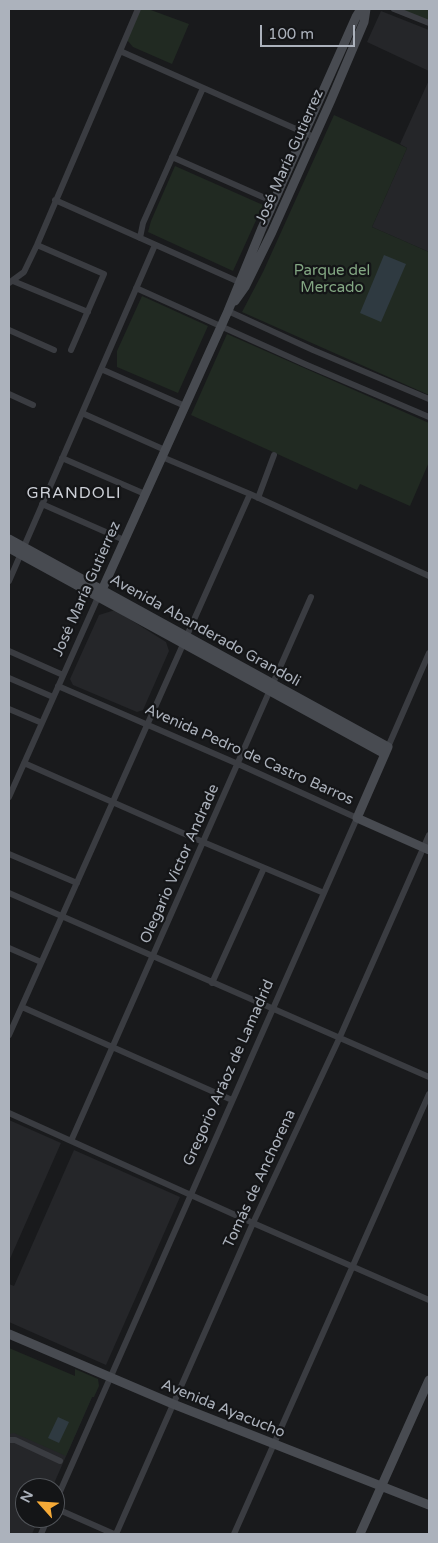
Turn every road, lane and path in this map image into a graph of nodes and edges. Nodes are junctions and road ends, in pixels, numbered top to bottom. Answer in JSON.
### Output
{"nodes":[{"id":1,"x":138,"y":9,"type":"edge"},
{"id":2,"x":361,"y":9,"type":"edge"},
{"id":3,"x":366,"y":9,"type":"edge"},
{"id":4,"x":394,"y":9,"type":"edge"},
{"id":5,"x":429,"y":23,"type":"edge"},
{"id":6,"x":123,"y":52,"type":"junction"},
{"id":7,"x":204,"y":88,"type":"junction"},
{"id":8,"x":305,"y":133,"type":"junction"},
{"id":9,"x":314,"y":137,"type":"junction"},
{"id":10,"x":172,"y":157,"type":"junction"},
{"id":11,"x":55,"y":200,"type":"junction"},
{"id":12,"x":274,"y":202,"type":"junction"},
{"id":13,"x":140,"y":238,"type":"junction"},
{"id":14,"x":37,"y":245,"type":"junction"},
{"id":15,"x":155,"y":245,"type":"junction"},
{"id":16,"x":11,"y":282,"type":"edge"},
{"id":17,"x":239,"y":282,"type":"junction"},
{"id":18,"x":136,"y":288,"type":"junction"},
{"id":19,"x":228,"y":311,"type":"junction"},
{"id":20,"x":88,"y":312,"type":"junction"},
{"id":21,"x":221,"y":326,"type":"junction"},
{"id":22,"x":9,"y":330,"type":"edge"},
{"id":23,"x":54,"y":350,"type":"dead end"},
{"id":24,"x":70,"y":350,"type":"dead end"},
{"id":25,"x":101,"y":368,"type":"junction"},
{"id":26,"x":9,"y":394,"type":"edge"},
{"id":27,"x":429,"y":399,"type":"edge"},
{"id":28,"x":33,"y":405,"type":"dead end"},
{"id":29,"x":185,"y":406,"type":"junction"},
{"id":30,"x":82,"y":413,"type":"junction"},
{"id":31,"x":429,"y":416,"type":"edge"},
{"id":32,"x":163,"y":453,"type":"junction"},
{"id":33,"x":274,"y":455,"type":"dead end"},
{"id":34,"x":62,"y":458,"type":"junction"},
{"id":35,"x":145,"y":494,"type":"junction"},
{"id":36,"x":250,"y":494,"type":"junction"},
{"id":37,"x":258,"y":498,"type":"junction"},
{"id":38,"x":42,"y":504,"type":"junction"},
{"id":39,"x":9,"y":539,"type":"edge"},
{"id":40,"x":124,"y":540,"type":"junction"},
{"id":41,"x":9,"y":548,"type":"edge"},
{"id":42,"x":22,"y":551,"type":"junction"},
{"id":43,"x":429,"y":576,"type":"edge"},
{"id":44,"x":9,"y":581,"type":"edge"},
{"id":45,"x":100,"y":593,"type":"junction"},
{"id":46,"x":311,"y":597,"type":"dead end"},
{"id":47,"x":185,"y":640,"type":"junction"},
{"id":48,"x":9,"y":651,"type":"edge"},
{"id":49,"x":429,"y":653,"type":"edge"},
{"id":50,"x":63,"y":675,"type":"junction"},
{"id":51,"x":9,"y":678,"type":"edge"},
{"id":52,"x":58,"y":686,"type":"junction"},
{"id":53,"x":272,"y":688,"type":"junction"},
{"id":54,"x":53,"y":697,"type":"junction"},
{"id":55,"x":9,"y":709,"type":"edge"},
{"id":56,"x":42,"y":723,"type":"junction"},
{"id":57,"x":147,"y":725,"type":"junction"},
{"id":58,"x":386,"y":750,"type":"junction"},
{"id":59,"x":24,"y":763,"type":"junction"},
{"id":60,"x":238,"y":764,"type":"junction"},
{"id":61,"x":9,"y":797,"type":"edge"},
{"id":62,"x":112,"y":802,"type":"junction"},
{"id":63,"x":357,"y":818,"type":"junction"},
{"id":64,"x":429,"y":835,"type":"edge"},
{"id":65,"x":203,"y":842,"type":"junction"},
{"id":66,"x":426,"y":849,"type":"edge"},
{"id":67,"x":9,"y":854,"type":"edge"},
{"id":68,"x":264,"y":868,"type":"junction"},
{"id":69,"x":76,"y":883,"type":"junction"},
{"id":70,"x":324,"y":892,"type":"junction"},
{"id":71,"x":9,"y":893,"type":"edge"},
{"id":72,"x":62,"y":916,"type":"junction"},
{"id":73,"x":9,"y":948,"type":"edge"},
{"id":74,"x":153,"y":956,"type":"junction"},
{"id":75,"x":41,"y":962,"type":"junction"},
{"id":76,"x":212,"y":983,"type":"junction"},
{"id":77,"x":22,"y":1007,"type":"junction"},
{"id":78,"x":272,"y":1009,"type":"junction"},
{"id":79,"x":9,"y":1036,"type":"edge"},
{"id":80,"x":339,"y":1039,"type":"junction"},
{"id":81,"x":112,"y":1047,"type":"junction"},
{"id":82,"x":429,"y":1077,"type":"edge"},
{"id":83,"x":429,"y":1094,"type":"edge"},
{"id":84,"x":232,"y":1100,"type":"junction"},
{"id":85,"x":9,"y":1113,"type":"edge"},
{"id":86,"x":70,"y":1140,"type":"junction"},
{"id":87,"x":191,"y":1195,"type":"junction"},
{"id":88,"x":253,"y":1223,"type":"junction"},
{"id":89,"x":354,"y":1267,"type":"junction"},
{"id":90,"x":429,"y":1300,"type":"edge"},
{"id":91,"x":9,"y":1334,"type":"edge"},
{"id":92,"x":110,"y":1377,"type":"junction"},
{"id":93,"x":429,"y":1380,"type":"edge"},
{"id":94,"x":173,"y":1404,"type":"junction"},
{"id":95,"x":9,"y":1440,"type":"edge"},
{"id":96,"x":274,"y":1444,"type":"junction"},
{"id":97,"x":60,"y":1461,"type":"dead end"},
{"id":98,"x":65,"y":1480,"type":"edge"},
{"id":99,"x":381,"y":1486,"type":"junction"},
{"id":100,"x":429,"y":1505,"type":"edge"},
{"id":101,"x":65,"y":1512,"type":"edge"},
{"id":102,"x":115,"y":1534,"type":"edge"},
{"id":103,"x":234,"y":1534,"type":"edge"},
{"id":104,"x":360,"y":1534,"type":"edge"}],
"edges":[{"from":1,"to":6,"type":"street"},
{"from":2,"to":8,"type":"street","name":"José María Gutierrez"},
{"from":3,"to":9,"type":"street","name":"José María Gutierrez"},
{"from":4,"to":5,"type":"street"},
{"from":6,"to":7,"type":"street"},
{"from":6,"to":11,"type":"street"},
{"from":7,"to":8,"type":"street"},
{"from":7,"to":10,"type":"street"},
{"from":8,"to":9,"type":"street"},
{"from":8,"to":12,"type":"street","name":"José María Gutierrez"},
{"from":9,"to":19,"type":"street","name":"José María Gutierrez"},
{"from":10,"to":12,"type":"street"},
{"from":10,"to":13,"type":"street"},
{"from":11,"to":13,"type":"street"},
{"from":11,"to":14,"type":"street"},
{"from":12,"to":17,"type":"street","name":"José María Gutierrez"},
{"from":13,"to":15,"type":"street"},
{"from":14,"to":16,"type":"street"},
{"from":14,"to":20,"type":"street"},
{"from":15,"to":17,"type":"street"},
{"from":15,"to":18,"type":"street"},
{"from":16,"to":20,"type":"street"},
{"from":17,"to":19,"type":"street","name":"José María Gutierrez"},
{"from":18,"to":21,"type":"street"},
{"from":18,"to":25,"type":"street"},
{"from":19,"to":21,"type":"street","name":"José María Gutierrez"},
{"from":19,"to":27,"type":"street"},
{"from":20,"to":24,"type":"street"},
{"from":21,"to":29,"type":"street","name":"José María Gutierrez"},
{"from":21,"to":31,"type":"street"},
{"from":22,"to":23,"type":"street"},
{"from":25,"to":29,"type":"street"},
{"from":25,"to":30,"type":"street"},
{"from":26,"to":28,"type":"street"},
{"from":29,"to":32,"type":"street","name":"José María Gutierrez"},
{"from":30,"to":32,"type":"street"},
{"from":30,"to":34,"type":"street"},
{"from":32,"to":35,"type":"street","name":"José María Gutierrez"},
{"from":32,"to":36,"type":"street"},
{"from":33,"to":37,"type":"street"},
{"from":34,"to":35,"type":"street"},
{"from":34,"to":38,"type":"street"},
{"from":35,"to":40,"type":"street","name":"José María Gutierrez"},
{"from":36,"to":37,"type":"street"},
{"from":36,"to":47,"type":"street"},
{"from":37,"to":43,"type":"street"},
{"from":38,"to":40,"type":"street"},
{"from":38,"to":42,"type":"street"},
{"from":39,"to":42,"type":"street","name":"Avenida Abanderado Grandoli"},
{"from":40,"to":45,"type":"street","name":"José María Gutierrez"},
{"from":41,"to":42,"type":"street","name":"Avenida Abanderado Grandoli"},
{"from":42,"to":44,"type":"street"},
{"from":42,"to":45,"type":"street","name":"Avenida Abanderado Grandoli"},
{"from":45,"to":47,"type":"street","name":"Avenida Abanderado Grandoli"},
{"from":45,"to":50,"type":"street","name":"José María Gutierrez"},
{"from":46,"to":53,"type":"street","name":"Olegario Victor Andrade"},
{"from":47,"to":53,"type":"street","name":"Avenida Abanderado Grandoli"},
{"from":47,"to":57,"type":"street"},
{"from":48,"to":50,"type":"street"},
{"from":49,"to":58,"type":"street","name":"Gregorio Aráoz de Lamadrid"},
{"from":50,"to":52,"type":"street","name":"José María Gutierrez"},
{"from":51,"to":54,"type":"street"},
{"from":52,"to":54,"type":"street","name":"José María Gutierrez"},
{"from":52,"to":57,"type":"street","name":"Avenida Pedro de Castro Barros"},
{"from":53,"to":58,"type":"street","name":"Avenida Abanderado Grandoli"},
{"from":53,"to":60,"type":"street","name":"Olegario Victor Andrade"},
{"from":54,"to":56,"type":"street","name":"José María Gutierrez"},
{"from":55,"to":56,"type":"street"},
{"from":56,"to":59,"type":"street","name":"José María Gutierrez"},
{"from":57,"to":60,"type":"street","name":"Avenida Pedro de Castro Barros"},
{"from":57,"to":62,"type":"street"},
{"from":58,"to":63,"type":"street","name":"Gregorio Aráoz de Lamadrid"},
{"from":59,"to":61,"type":"street","name":"José María Gutierrez"},
{"from":59,"to":62,"type":"street"},
{"from":60,"to":63,"type":"street","name":"Avenida Pedro de Castro Barros"},
{"from":60,"to":65,"type":"street","name":"Olegario Victor Andrade"},
{"from":62,"to":65,"type":"street"},
{"from":62,"to":69,"type":"street"},
{"from":63,"to":66,"type":"street","name":"Avenida Pedro de Castro Barros"},
{"from":63,"to":70,"type":"street","name":"Gregorio Aráoz de Lamadrid"},
{"from":64,"to":66,"type":"street","name":"Tomás de Anchorena"},
{"from":65,"to":68,"type":"street"},
{"from":65,"to":74,"type":"street","name":"Olegario Victor Andrade"},
{"from":66,"to":80,"type":"street","name":"Tomás de Anchorena"},
{"from":67,"to":69,"type":"street"},
{"from":68,"to":70,"type":"street"},
{"from":68,"to":76,"type":"street"},
{"from":69,"to":72,"type":"street"},
{"from":70,"to":78,"type":"street","name":"Gregorio Aráoz de Lamadrid"},
{"from":71,"to":72,"type":"street"},
{"from":72,"to":74,"type":"street"},
{"from":72,"to":75,"type":"street"},
{"from":73,"to":75,"type":"street"},
{"from":74,"to":76,"type":"street"},
{"from":74,"to":81,"type":"street","name":"Olegario Victor Andrade"},
{"from":75,"to":77,"type":"street"},
{"from":76,"to":78,"type":"street"},
{"from":77,"to":79,"type":"street"},
{"from":77,"to":81,"type":"street"},
{"from":78,"to":80,"type":"street"},
{"from":78,"to":84,"type":"street","name":"Gregorio Aráoz de Lamadrid"},
{"from":80,"to":82,"type":"street"},
{"from":80,"to":88,"type":"street","name":"Tomás de Anchorena"},
{"from":81,"to":84,"type":"street"},
{"from":81,"to":86,"type":"street","name":"Olegario Victor Andrade"},
{"from":83,"to":89,"type":"street"},
{"from":84,"to":87,"type":"street","name":"Gregorio Aráoz de Lamadrid"},
{"from":85,"to":86,"type":"street"},
{"from":86,"to":87,"type":"street"},
{"from":87,"to":88,"type":"street"},
{"from":87,"to":92,"type":"street","name":"Gregorio Aráoz de Lamadrid"},
{"from":88,"to":89,"type":"street"},
{"from":88,"to":94,"type":"street","name":"Tomás de Anchorena"},
{"from":89,"to":90,"type":"street"},
{"from":89,"to":96,"type":"street"},
{"from":91,"to":92,"type":"street","name":"Avenida Ayacucho"},
{"from":92,"to":94,"type":"street","name":"Avenida Ayacucho"},
{"from":92,"to":98,"type":"street","name":"Gregorio Aráoz de Lamadrid"},
{"from":93,"to":99,"type":"street"},
{"from":94,"to":96,"type":"street","name":"Avenida Ayacucho"},
{"from":94,"to":102,"type":"street","name":"Tomás de Anchorena"},
{"from":95,"to":97,"type":"street"},
{"from":96,"to":99,"type":"street","name":"Avenida Ayacucho"},
{"from":96,"to":103,"type":"street"},
{"from":99,"to":100,"type":"street","name":"Avenida Ayacucho"},
{"from":99,"to":104,"type":"street"},
{"from":101,"to":102,"type":"street"}]}
